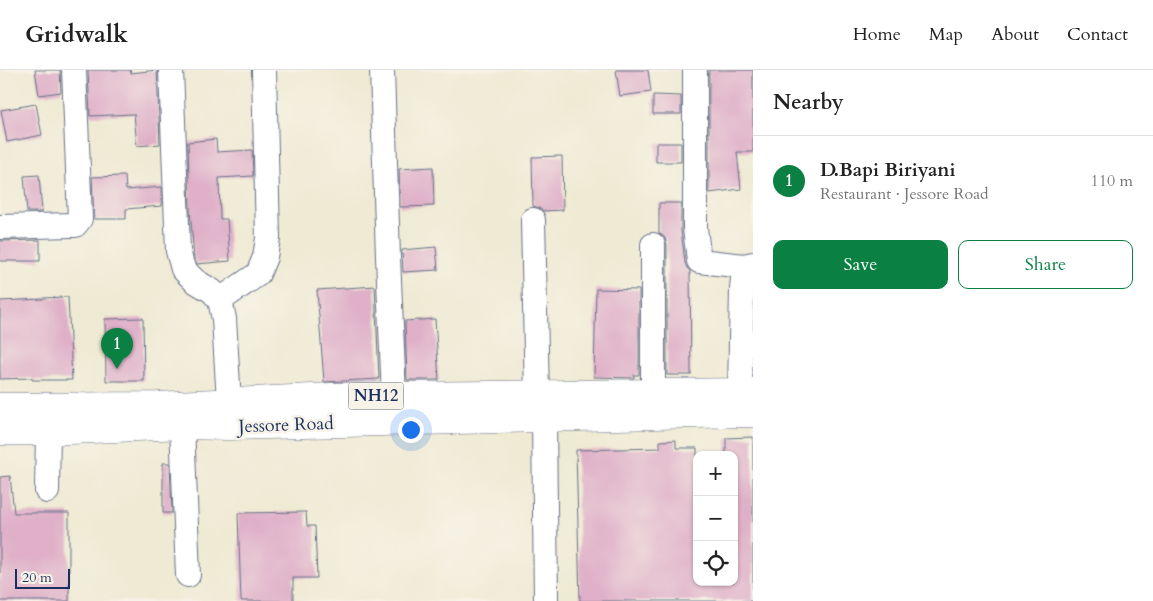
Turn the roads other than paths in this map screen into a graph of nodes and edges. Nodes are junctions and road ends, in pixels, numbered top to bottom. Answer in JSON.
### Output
{"nodes":[{"id":1,"x":74,"y":70,"type":"edge"},
{"id":2,"x":171,"y":70,"type":"edge"},
{"id":3,"x":264,"y":70,"type":"edge"},
{"id":4,"x":382,"y":70,"type":"edge"},
{"id":5,"x":695,"y":70,"type":"edge"},
{"id":6,"x":533,"y":220,"type":"dead end"},
{"id":7,"x":0,"y":227,"type":"edge"},
{"id":8,"x":653,"y":245,"type":"dead end"},
{"id":9,"x":748,"y":265,"type":"edge"},
{"id":10,"x":220,"y":300,"type":"junction"},
{"id":11,"x":654,"y":393,"type":"junction"},
{"id":12,"x":394,"y":396,"type":"junction"},
{"id":13,"x":749,"y":399,"type":"edge"},
{"id":14,"x":228,"y":402,"type":"junction"},
{"id":15,"x":541,"y":406,"type":"junction"},
{"id":16,"x":0,"y":408,"type":"edge"},
{"id":17,"x":182,"y":425,"type":"junction"},
{"id":18,"x":0,"y":431,"type":"edge"},
{"id":19,"x":48,"y":431,"type":"junction"},
{"id":20,"x":47,"y":491,"type":"dead end"},
{"id":21,"x":188,"y":575,"type":"dead end"},
{"id":22,"x":546,"y":601,"type":"edge"}],
"edges":[{"from":1,"to":7,"type":"street"},
{"from":2,"to":10,"type":"street"},
{"from":3,"to":10,"type":"street"},
{"from":4,"to":12,"type":"street"},
{"from":5,"to":9,"type":"street"},
{"from":6,"to":15,"type":"street"},
{"from":8,"to":11,"type":"street"},
{"from":9,"to":13,"type":"street"},
{"from":10,"to":14,"type":"street"},
{"from":11,"to":13,"type":"highway","name":"Jessore Road","number":"NH12"},
{"from":11,"to":15,"type":"highway","name":"Jessore Road","number":"NH12"},
{"from":12,"to":14,"type":"highway","name":"Jessore Road","number":"NH12"},
{"from":12,"to":15,"type":"highway","name":"Jessore Road","number":"NH12"},
{"from":13,"to":15,"type":"highway","name":"Jessore Road","number":"NH12"},
{"from":14,"to":16,"type":"highway","name":"Jessore Road","number":"NH12"},
{"from":15,"to":17,"type":"highway","name":"Jessore Road","number":"NH12"},
{"from":15,"to":22,"type":"street"},
{"from":17,"to":19,"type":"highway","name":"Jessore Road","number":"NH12"},
{"from":17,"to":21,"type":"street"},
{"from":18,"to":19,"type":"highway","name":"Jessore Road","number":"NH12"},
{"from":19,"to":20,"type":"street"}]}
